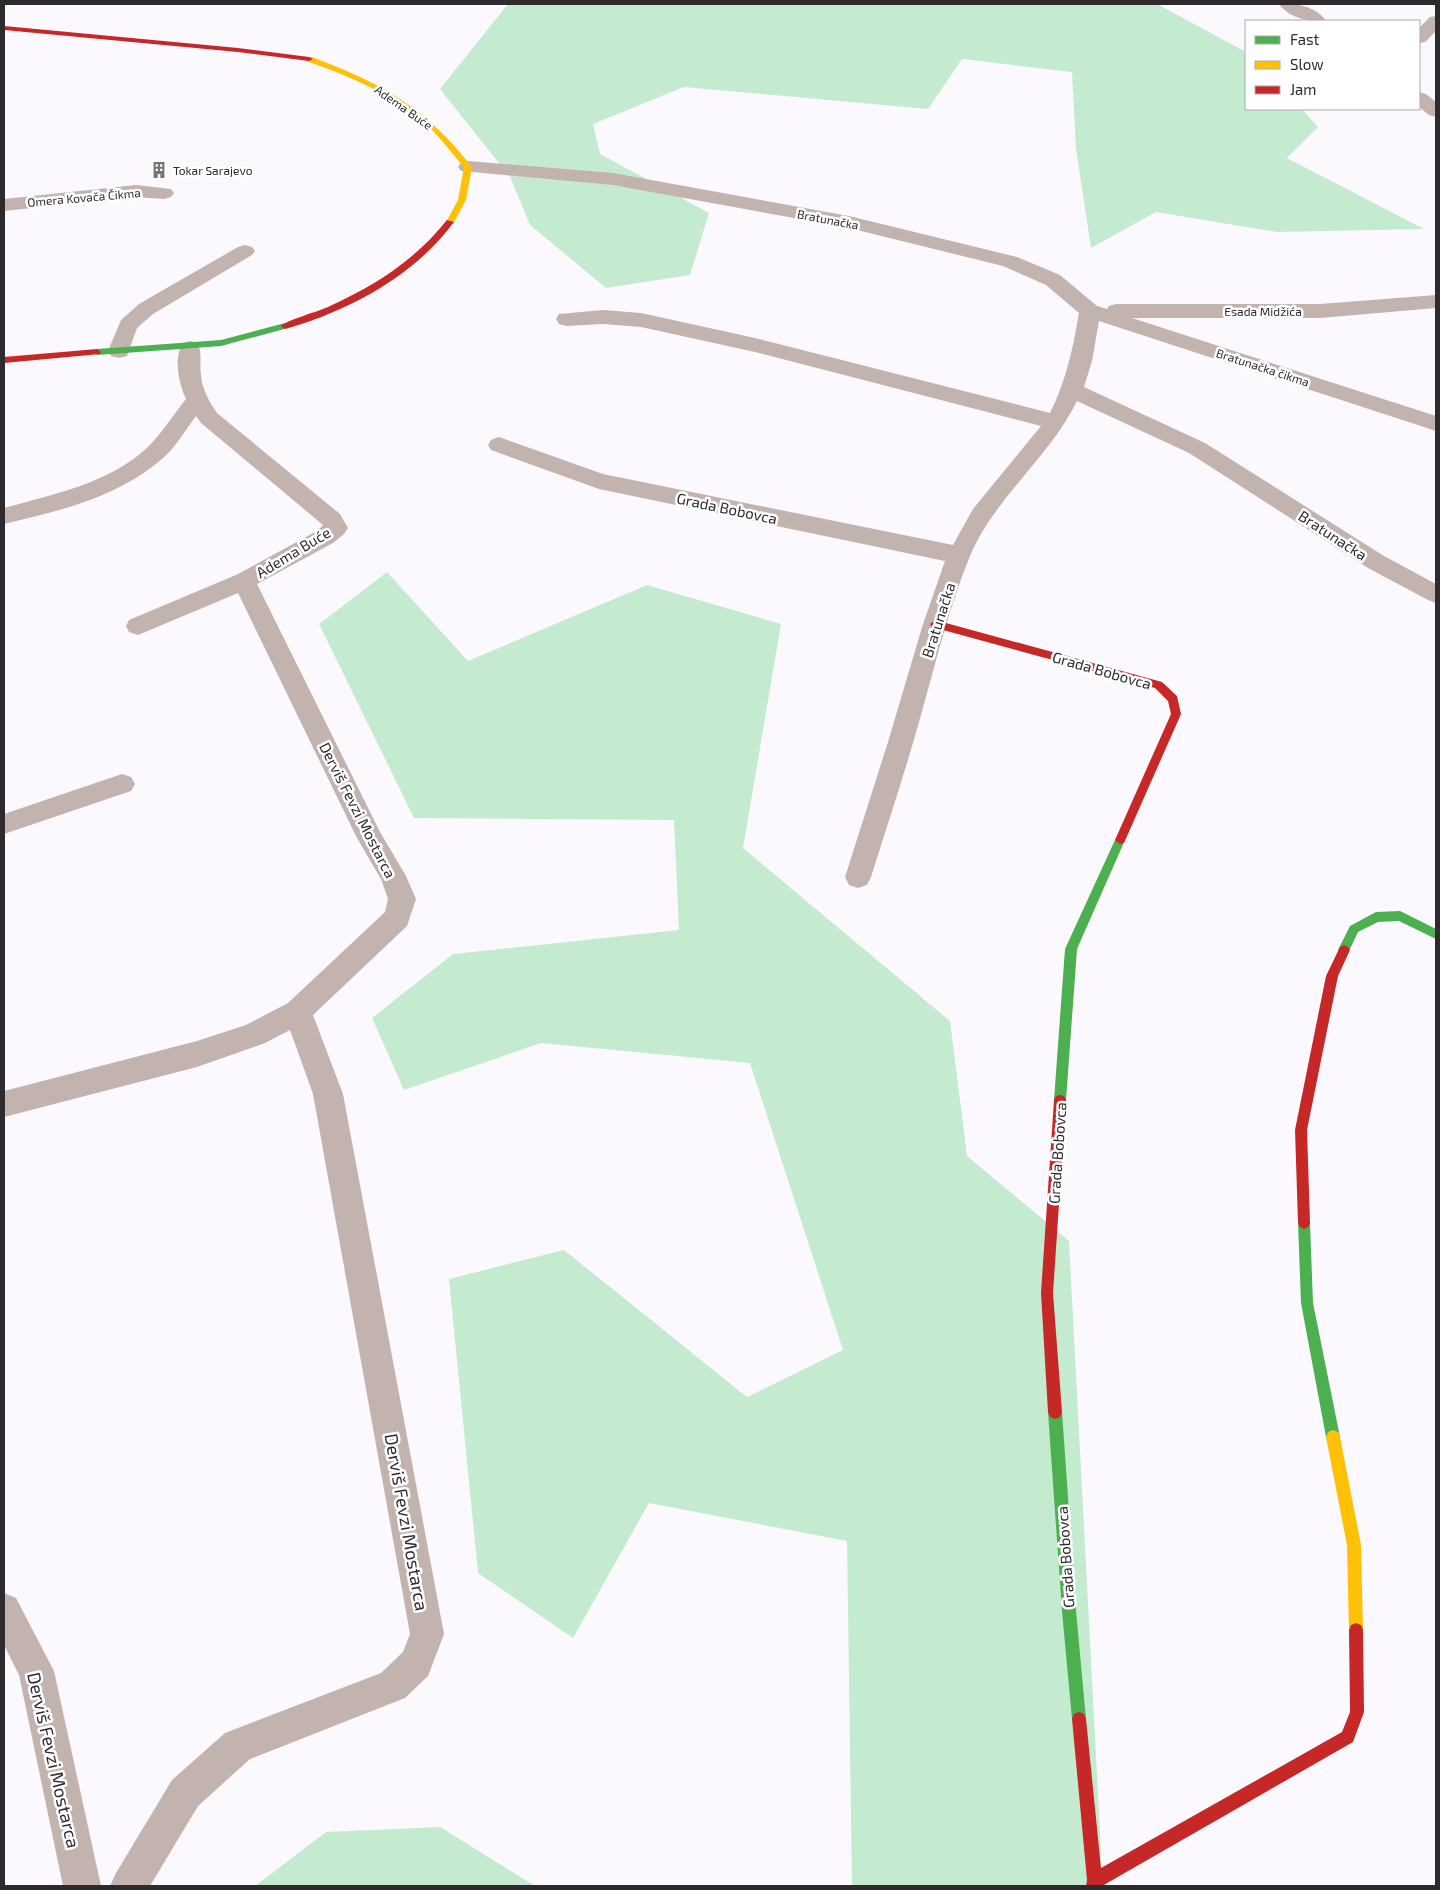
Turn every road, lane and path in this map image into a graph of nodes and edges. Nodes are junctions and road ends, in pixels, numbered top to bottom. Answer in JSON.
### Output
{"nodes":[{"id":1,"x":1288,"y":4,"type":"edge"},
{"id":2,"x":1316,"y":20,"type":"edge"},
{"id":3,"x":1436,"y":21,"type":"edge"},
{"id":4,"x":4,"y":28,"type":"edge"},
{"id":5,"x":1420,"y":37,"type":"edge"},
{"id":6,"x":468,"y":167,"type":"junction"},
{"id":7,"x":164,"y":194,"type":"dead end"},
{"id":8,"x":4,"y":205,"type":"edge"},
{"id":9,"x":244,"y":252,"type":"dead end"},
{"id":10,"x":1436,"y":301,"type":"edge"},
{"id":11,"x":1090,"y":311,"type":"junction"},
{"id":12,"x":566,"y":319,"type":"dead end"},
{"id":13,"x":190,"y":348,"type":"junction"},
{"id":14,"x":119,"y":351,"type":"junction"},
{"id":15,"x":4,"y":360,"type":"edge"},
{"id":16,"x":1072,"y":390,"type":"junction"},
{"id":17,"x":196,"y":401,"type":"junction"},
{"id":18,"x":1056,"y":422,"type":"junction"},
{"id":19,"x":1436,"y":424,"type":"edge"},
{"id":20,"x":499,"y":445,"type":"dead end"},
{"id":21,"x":4,"y":516,"type":"edge"},
{"id":22,"x":959,"y":555,"type":"junction"},
{"id":23,"x":244,"y":581,"type":"junction"},
{"id":24,"x":1436,"y":594,"type":"edge"},
{"id":25,"x":935,"y":624,"type":"junction"},
{"id":26,"x":138,"y":626,"type":"dead end"},
{"id":27,"x":122,"y":784,"type":"dead end"},
{"id":28,"x":4,"y":824,"type":"edge"},
{"id":29,"x":858,"y":877,"type":"dead end"},
{"id":30,"x":1436,"y":934,"type":"edge"},
{"id":31,"x":298,"y":1012,"type":"junction"},
{"id":32,"x":4,"y":1104,"type":"edge"},
{"id":33,"x":4,"y":1610,"type":"edge"},
{"id":34,"x":1095,"y":1883,"type":"edge"},
{"id":35,"x":82,"y":1886,"type":"edge"},
{"id":36,"x":130,"y":1886,"type":"edge"}],
"edges":[{"from":1,"to":2,"type":"street"},
{"from":3,"to":5,"type":"street"},
{"from":4,"to":6,"type":"street","name":"Adema Buće"},
{"from":6,"to":11,"type":"street","name":"Bratunačka"},
{"from":6,"to":13,"type":"street"},
{"from":7,"to":8,"type":"street","name":"Omera Kovača Čikma"},
{"from":9,"to":14,"type":"street"},
{"from":10,"to":11,"type":"street","name":"Esada Midžića"},
{"from":11,"to":16,"type":"street","name":"Bratunačka"},
{"from":11,"to":19,"type":"street","name":"Bratunačka čikma"},
{"from":12,"to":18,"type":"street"},
{"from":13,"to":14,"type":"street"},
{"from":13,"to":17,"type":"street","name":"Adema Buće"},
{"from":14,"to":15,"type":"street"},
{"from":16,"to":18,"type":"street","name":"Bratunačka"},
{"from":16,"to":24,"type":"street","name":"Bratunačka"},
{"from":17,"to":21,"type":"street"},
{"from":17,"to":23,"type":"street","name":"Adema Buće"},
{"from":18,"to":22,"type":"street","name":"Bratunačka"},
{"from":20,"to":22,"type":"street","name":"Grada Bobovca"},
{"from":22,"to":25,"type":"street","name":"Bratunačka"},
{"from":23,"to":26,"type":"street","name":"Adema Buće"},
{"from":23,"to":31,"type":"street","name":"Derviš Fevzi Mostarca"},
{"from":25,"to":29,"type":"street","name":"Bratunačka"},
{"from":25,"to":34,"type":"street","name":"Grada Bobovca"},
{"from":27,"to":28,"type":"street"},
{"from":30,"to":34,"type":"street","name":"Grada Bobovca"},
{"from":31,"to":32,"type":"street","name":"Derviš Fevzi Mostarca"},
{"from":31,"to":36,"type":"street","name":"Derviš Fevzi Mostarca"},
{"from":33,"to":35,"type":"street","name":"Derviš Fevzi Mostarca"}]}
